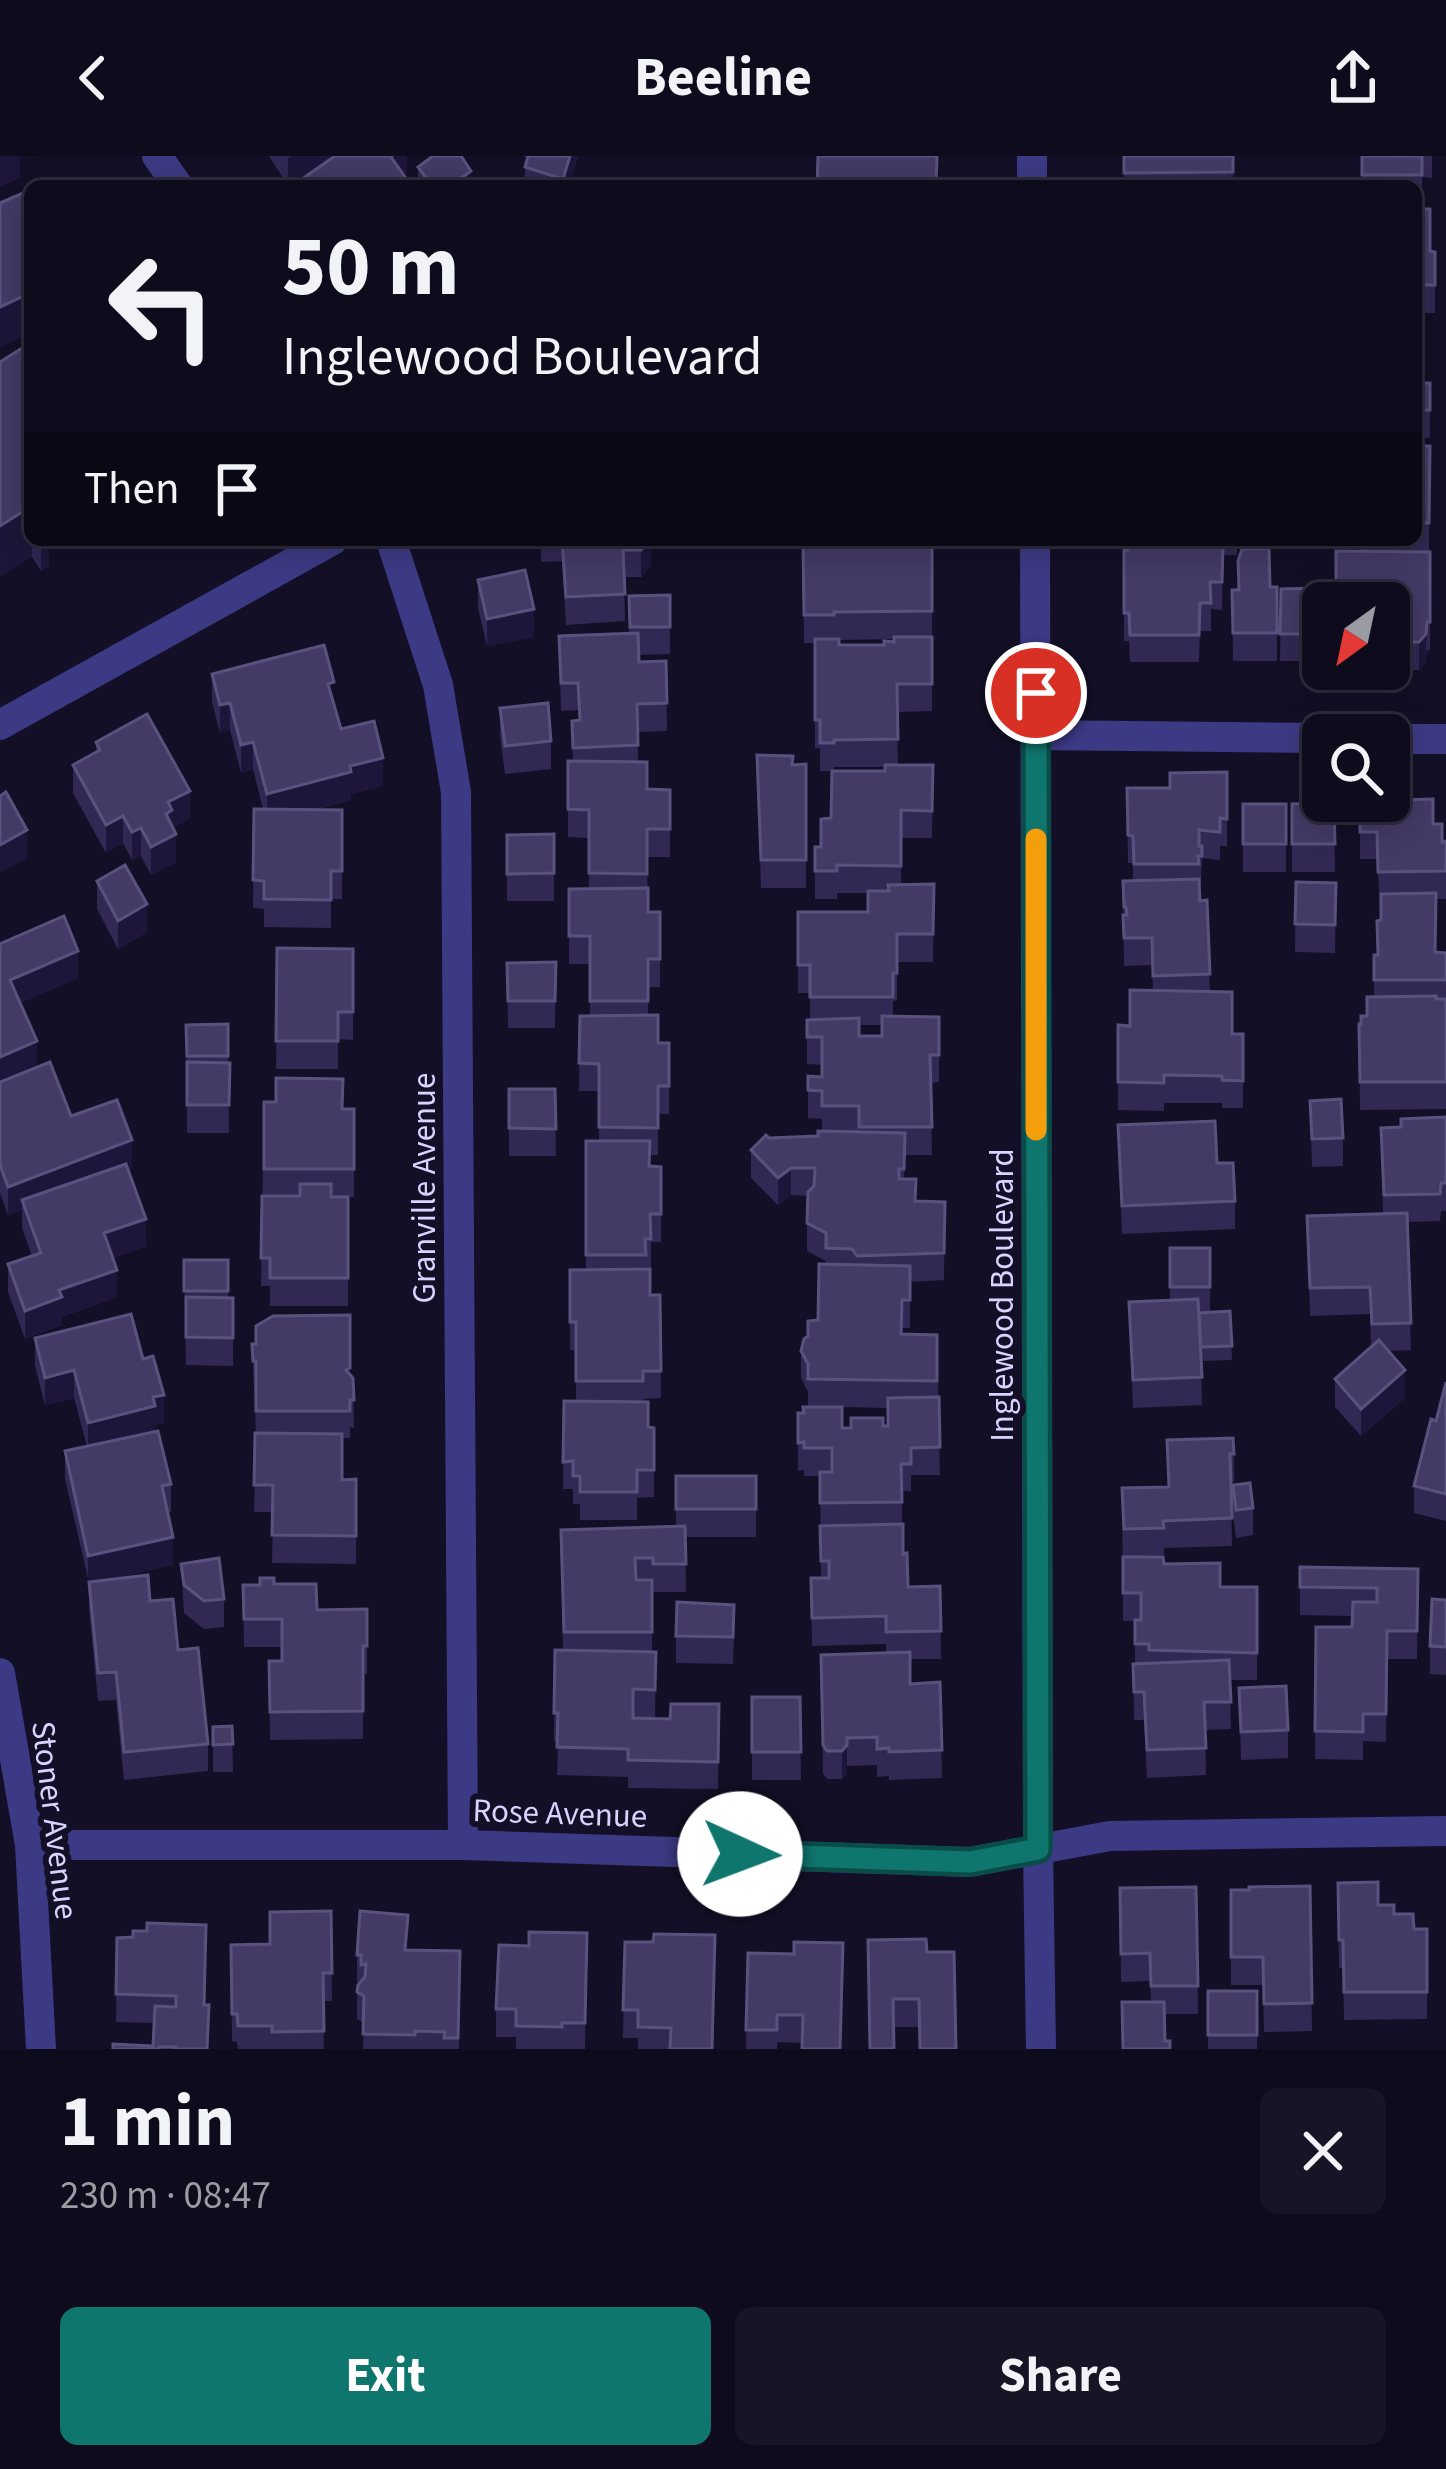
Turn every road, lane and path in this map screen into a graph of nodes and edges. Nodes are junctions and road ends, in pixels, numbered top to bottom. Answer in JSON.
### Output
{"nodes":[{"id":1,"x":322,"y":546,"type":"edge"},
{"id":2,"x":393,"y":546,"type":"edge"},
{"id":3,"x":1035,"y":546,"type":"edge"},
{"id":4,"x":0,"y":725,"type":"edge"},
{"id":5,"x":1035,"y":735,"type":"junction"},
{"id":6,"x":1302,"y":738,"type":"edge"},
{"id":7,"x":1410,"y":739,"type":"edge"},
{"id":8,"x":1446,"y":740,"type":"edge"},
{"id":9,"x":0,"y":1673,"type":"edge"},
{"id":10,"x":1446,"y":1831,"type":"edge"},
{"id":11,"x":30,"y":1845,"type":"junction"},
{"id":12,"x":464,"y":1845,"type":"junction"},
{"id":13,"x":1038,"y":1849,"type":"junction"},
{"id":14,"x":41,"y":2049,"type":"edge"},
{"id":15,"x":1042,"y":2049,"type":"edge"}],
"edges":[{"from":1,"to":4,"type":"street"},
{"from":2,"to":12,"type":"street","name":"Granville Avenue"},
{"from":3,"to":5,"type":"street","name":"Inglewood Boulevard"},
{"from":5,"to":6,"type":"street"},
{"from":5,"to":13,"type":"street","name":"Inglewood Boulevard"},
{"from":7,"to":8,"type":"street"},
{"from":9,"to":11,"type":"street","name":"Stoner Avenue"},
{"from":10,"to":13,"type":"street","name":"Rose Avenue"},
{"from":11,"to":12,"type":"street","name":"Rose Avenue"},
{"from":11,"to":14,"type":"street","name":"Stoner Avenue"},
{"from":12,"to":13,"type":"street","name":"Rose Avenue"},
{"from":13,"to":15,"type":"street","name":"Inglewood Boulevard"}]}
